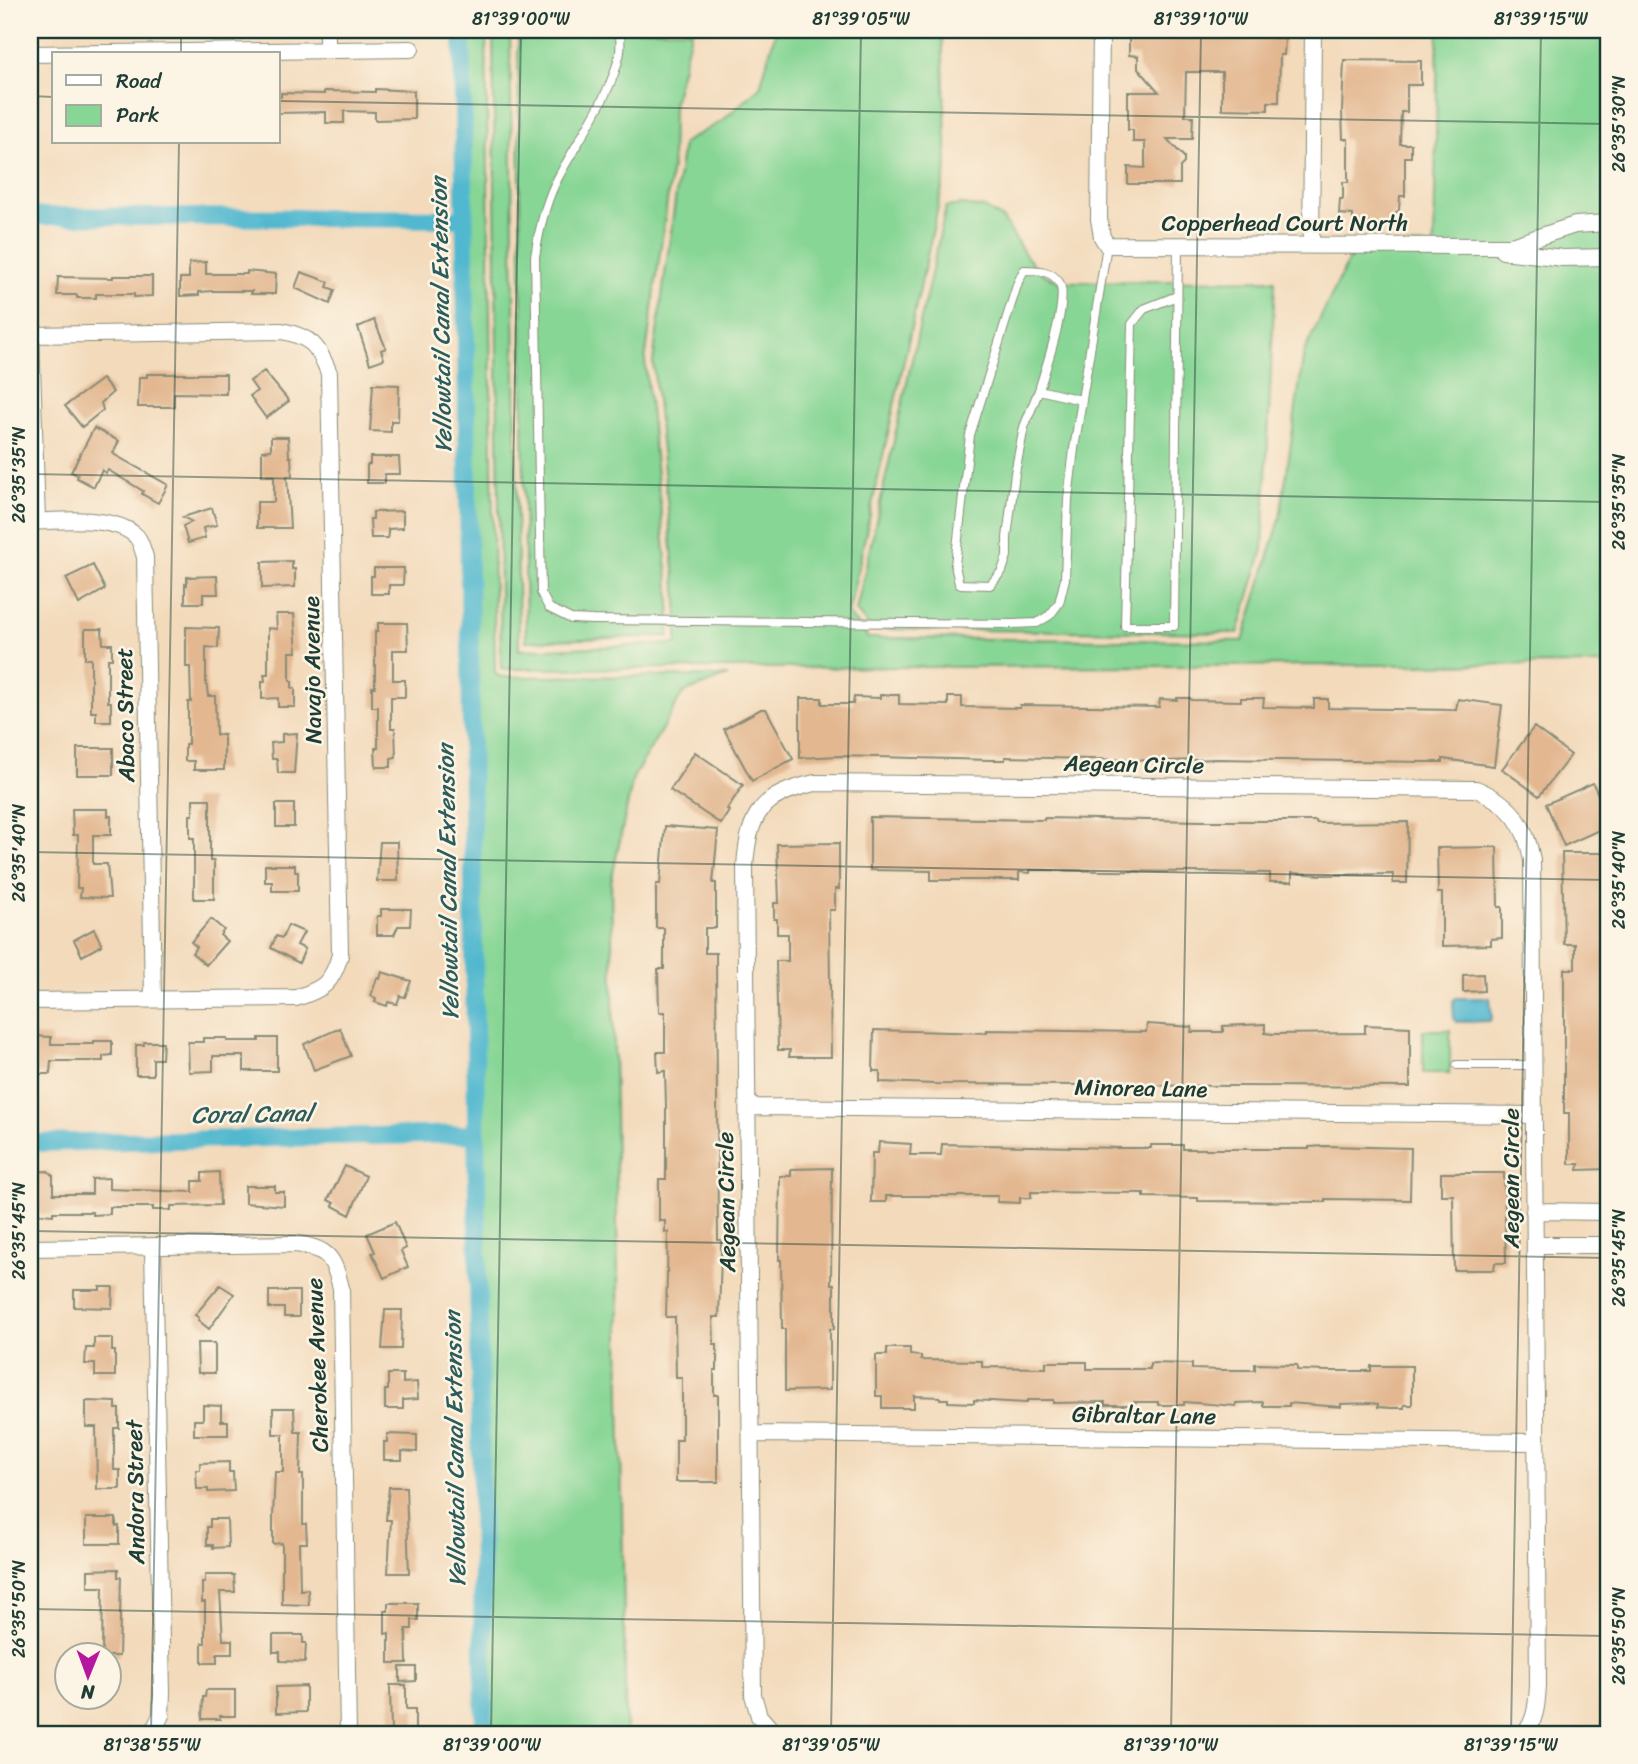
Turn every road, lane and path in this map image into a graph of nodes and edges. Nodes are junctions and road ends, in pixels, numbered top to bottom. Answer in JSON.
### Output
{"nodes":[{"id":1,"x":327,"y":30,"type":"edge"},
{"id":2,"x":620,"y":30,"type":"edge"},
{"id":3,"x":1101,"y":30,"type":"edge"},
{"id":4,"x":1313,"y":30,"type":"edge"},
{"id":5,"x":411,"y":49,"type":"dead end"},
{"id":6,"x":327,"y":50,"type":"junction"},
{"id":7,"x":178,"y":52,"type":"edge"},
{"id":8,"x":30,"y":54,"type":"edge"},
{"id":9,"x":52,"y":54,"type":"edge"},
{"id":10,"x":1608,"y":223,"type":"edge"},
{"id":11,"x":1178,"y":244,"type":"junction"},
{"id":12,"x":1311,"y":244,"type":"junction"},
{"id":13,"x":1107,"y":245,"type":"junction"},
{"id":14,"x":1462,"y":247,"type":"junction"},
{"id":15,"x":1608,"y":257,"type":"edge"},
{"id":16,"x":1177,"y":296,"type":"junction"},
{"id":17,"x":31,"y":335,"type":"edge"},
{"id":18,"x":1038,"y":390,"type":"junction"},
{"id":19,"x":1081,"y":400,"type":"junction"},
{"id":20,"x":33,"y":521,"type":"edge"},
{"id":21,"x":153,"y":999,"type":"junction"},
{"id":22,"x":30,"y":1001,"type":"edge"},
{"id":23,"x":1457,"y":1065,"type":"dead end"},
{"id":24,"x":1533,"y":1065,"type":"junction"},
{"id":25,"x":748,"y":1107,"type":"junction"},
{"id":26,"x":1534,"y":1115,"type":"junction"},
{"id":27,"x":1534,"y":1211,"type":"junction"},
{"id":28,"x":1608,"y":1212,"type":"edge"},
{"id":29,"x":1535,"y":1245,"type":"junction"},
{"id":30,"x":1608,"y":1245,"type":"edge"},
{"id":31,"x":153,"y":1247,"type":"junction"},
{"id":32,"x":30,"y":1248,"type":"edge"},
{"id":33,"x":751,"y":1434,"type":"junction"},
{"id":34,"x":1536,"y":1442,"type":"junction"},
{"id":35,"x":152,"y":1734,"type":"edge"},
{"id":36,"x":348,"y":1734,"type":"edge"},
{"id":37,"x":775,"y":1734,"type":"edge"},
{"id":38,"x":1524,"y":1734,"type":"edge"}],
"edges":[{"from":1,"to":6,"type":"street"},
{"from":2,"to":19,"type":"lane"},
{"from":3,"to":13,"type":"street"},
{"from":4,"to":12,"type":"street"},
{"from":5,"to":6,"type":"street"},
{"from":6,"to":7,"type":"street"},
{"from":8,"to":9,"type":"street"},
{"from":10,"to":14,"type":"street","name":"Copperhead Court North"},
{"from":11,"to":12,"type":"street","name":"Copperhead Court North"},
{"from":11,"to":13,"type":"street","name":"Copperhead Court North"},
{"from":11,"to":16,"type":"lane"},
{"from":12,"to":14,"type":"street","name":"Copperhead Court North"},
{"from":13,"to":19,"type":"lane"},
{"from":14,"to":15,"type":"street","name":"Copperhead Court North"},
{"from":16,"to":16,"type":"lane"},
{"from":17,"to":20,"type":"street","name":"Abaco Street"},
{"from":17,"to":21,"type":"street","name":"Navajo Avenue"},
{"from":18,"to":18,"type":"lane"},
{"from":18,"to":19,"type":"lane"},
{"from":20,"to":21,"type":"street","name":"Abaco Street"},
{"from":21,"to":22,"type":"street","name":"Navajo Avenue"},
{"from":23,"to":24,"type":"lane"},
{"from":24,"to":25,"type":"street","name":"Aegean Circle"},
{"from":24,"to":26,"type":"street","name":"Aegean Circle"},
{"from":25,"to":26,"type":"street","name":"Minorea Lane"},
{"from":25,"to":33,"type":"street","name":"Aegean Circle"},
{"from":26,"to":27,"type":"street","name":"Aegean Circle"},
{"from":27,"to":28,"type":"street"},
{"from":27,"to":29,"type":"street","name":"Aegean Circle"},
{"from":29,"to":30,"type":"street"},
{"from":29,"to":34,"type":"street","name":"Aegean Circle"},
{"from":31,"to":32,"type":"street","name":"Cherokee Avenue"},
{"from":31,"to":35,"type":"street","name":"Andora Street"},
{"from":31,"to":36,"type":"street","name":"Cherokee Avenue"},
{"from":33,"to":34,"type":"street","name":"Gibraltar Lane"},
{"from":33,"to":37,"type":"street","name":"Aegean Circle"},
{"from":34,"to":38,"type":"street","name":"Aegean Circle"}]}
